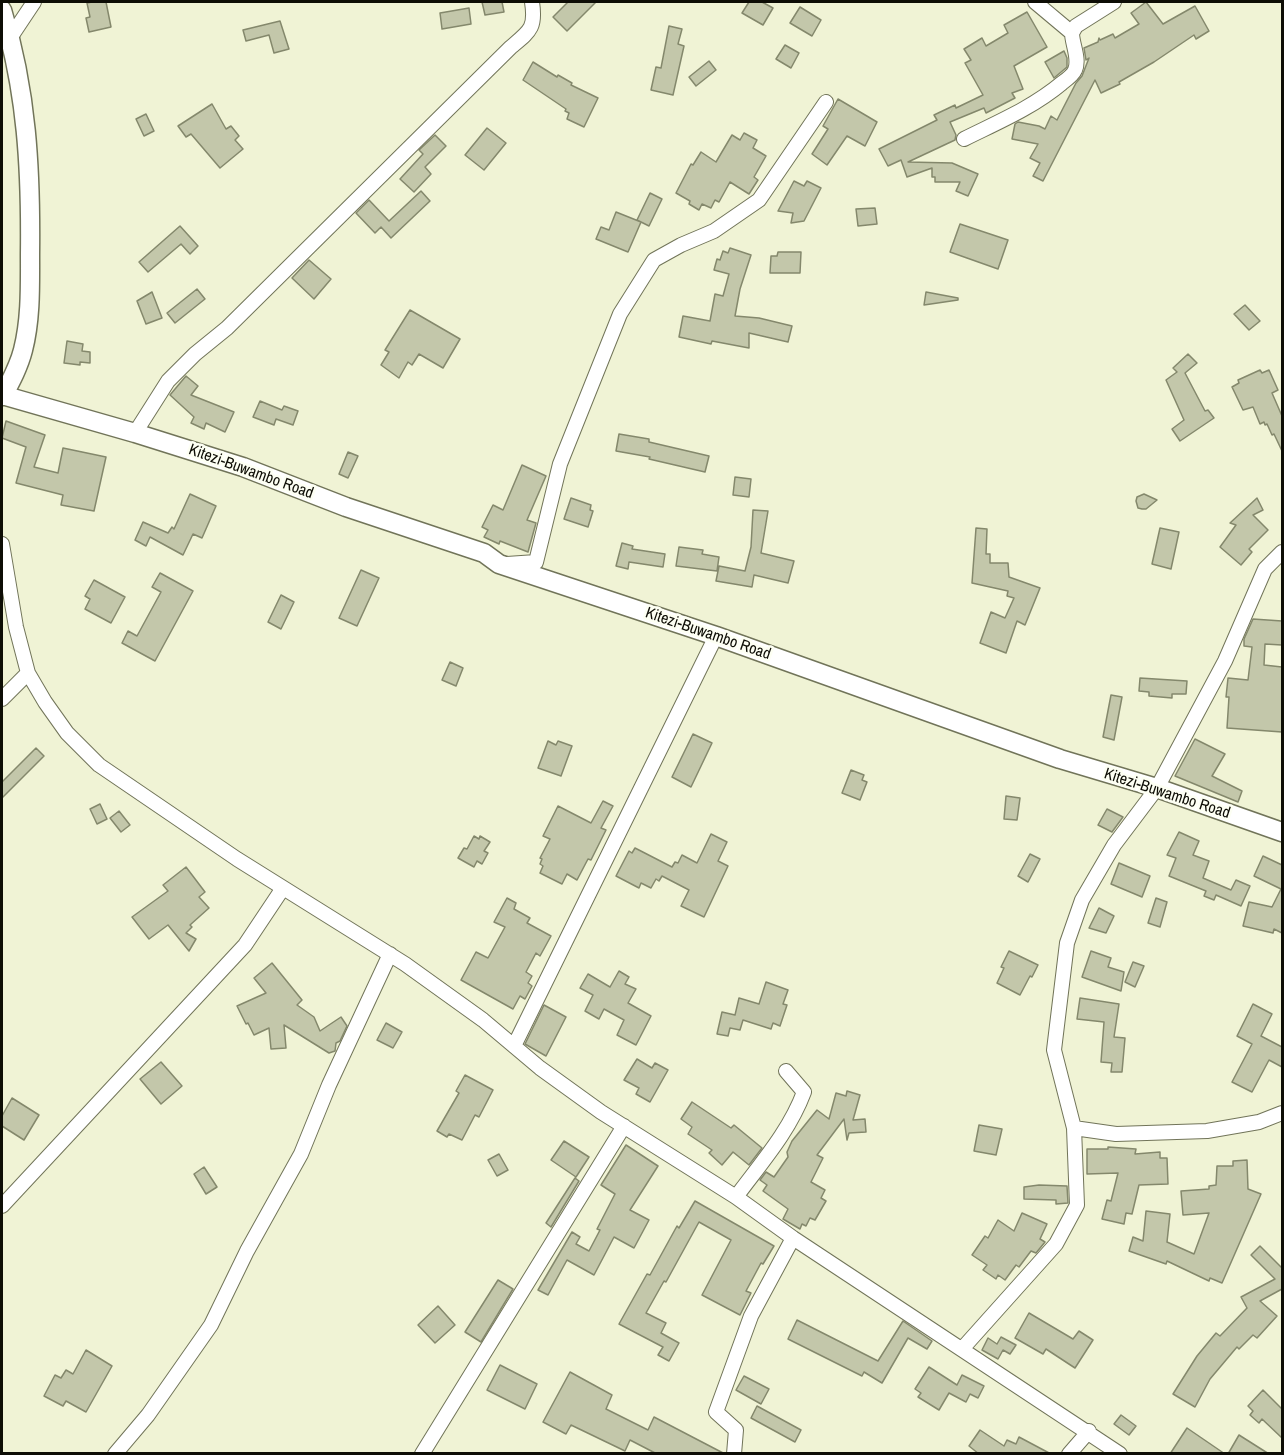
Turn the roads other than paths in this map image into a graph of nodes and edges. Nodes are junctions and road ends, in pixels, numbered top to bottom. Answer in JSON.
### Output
{"nodes":[{"id":1,"x":34,"y":2,"type":"edge"},
{"id":2,"x":532,"y":2,"type":"edge"},
{"id":3,"x":1035,"y":2,"type":"edge"},
{"id":4,"x":1114,"y":2,"type":"edge"},
{"id":5,"x":2,"y":10,"type":"edge"},
{"id":6,"x":1072,"y":33,"type":"junction"},
{"id":7,"x":10,"y":38,"type":"junction"},
{"id":8,"x":826,"y":102,"type":"dead end"},
{"id":9,"x":964,"y":139,"type":"dead end"},
{"id":10,"x":2,"y":395,"type":"edge"},
{"id":11,"x":135,"y":433,"type":"junction"},
{"id":12,"x":2,"y":544,"type":"edge"},
{"id":13,"x":1282,"y":552,"type":"edge"},
{"id":14,"x":499,"y":564,"type":"junction"},
{"id":15,"x":716,"y":636,"type":"junction"},
{"id":16,"x":28,"y":673,"type":"junction"},
{"id":17,"x":2,"y":699,"type":"edge"},
{"id":18,"x":1157,"y":788,"type":"junction"},
{"id":19,"x":1282,"y":832,"type":"edge"},
{"id":20,"x":283,"y":888,"type":"junction"},
{"id":21,"x":390,"y":954,"type":"junction"},
{"id":22,"x":514,"y":1046,"type":"junction"},
{"id":23,"x":786,"y":1071,"type":"dead end"},
{"id":24,"x":1282,"y":1113,"type":"edge"},
{"id":25,"x":624,"y":1126,"type":"junction"},
{"id":26,"x":1074,"y":1128,"type":"junction"},
{"id":27,"x":736,"y":1197,"type":"junction"},
{"id":28,"x":2,"y":1206,"type":"edge"},
{"id":29,"x":793,"y":1238,"type":"junction"},
{"id":30,"x":962,"y":1349,"type":"junction"},
{"id":31,"x":1089,"y":1431,"type":"junction"},
{"id":32,"x":116,"y":1454,"type":"edge"},
{"id":33,"x":422,"y":1454,"type":"edge"},
{"id":34,"x":734,"y":1454,"type":"edge"},
{"id":35,"x":1069,"y":1454,"type":"edge"},
{"id":36,"x":1120,"y":1454,"type":"edge"}],
"edges":[{"from":1,"to":7,"type":"street"},
{"from":2,"to":11,"type":"street"},
{"from":3,"to":6,"type":"street"},
{"from":4,"to":6,"type":"street"},
{"from":5,"to":7,"type":"street"},
{"from":6,"to":9,"type":"street"},
{"from":7,"to":10,"type":"street"},
{"from":8,"to":14,"type":"street"},
{"from":10,"to":11,"type":"street","name":"Kitezi-Buwambo Road"},
{"from":11,"to":14,"type":"street","name":"Kitezi-Buwambo Road"},
{"from":12,"to":16,"type":"street"},
{"from":13,"to":18,"type":"street"},
{"from":14,"to":15,"type":"street","name":"Kitezi-Buwambo Road"},
{"from":15,"to":18,"type":"street","name":"Kitezi-Buwambo Road"},
{"from":15,"to":22,"type":"street"},
{"from":16,"to":17,"type":"street"},
{"from":16,"to":20,"type":"street"},
{"from":18,"to":19,"type":"street","name":"Kitezi-Buwambo Road"},
{"from":18,"to":26,"type":"street"},
{"from":20,"to":21,"type":"street"},
{"from":20,"to":28,"type":"street"},
{"from":21,"to":22,"type":"street"},
{"from":21,"to":32,"type":"street"},
{"from":22,"to":25,"type":"street"},
{"from":23,"to":27,"type":"street"},
{"from":24,"to":26,"type":"street"},
{"from":25,"to":27,"type":"street"},
{"from":25,"to":33,"type":"street"},
{"from":26,"to":30,"type":"street"},
{"from":27,"to":29,"type":"street"},
{"from":29,"to":30,"type":"street"},
{"from":29,"to":34,"type":"street"},
{"from":30,"to":31,"type":"street"},
{"from":31,"to":35,"type":"street"},
{"from":31,"to":36,"type":"street"}]}
